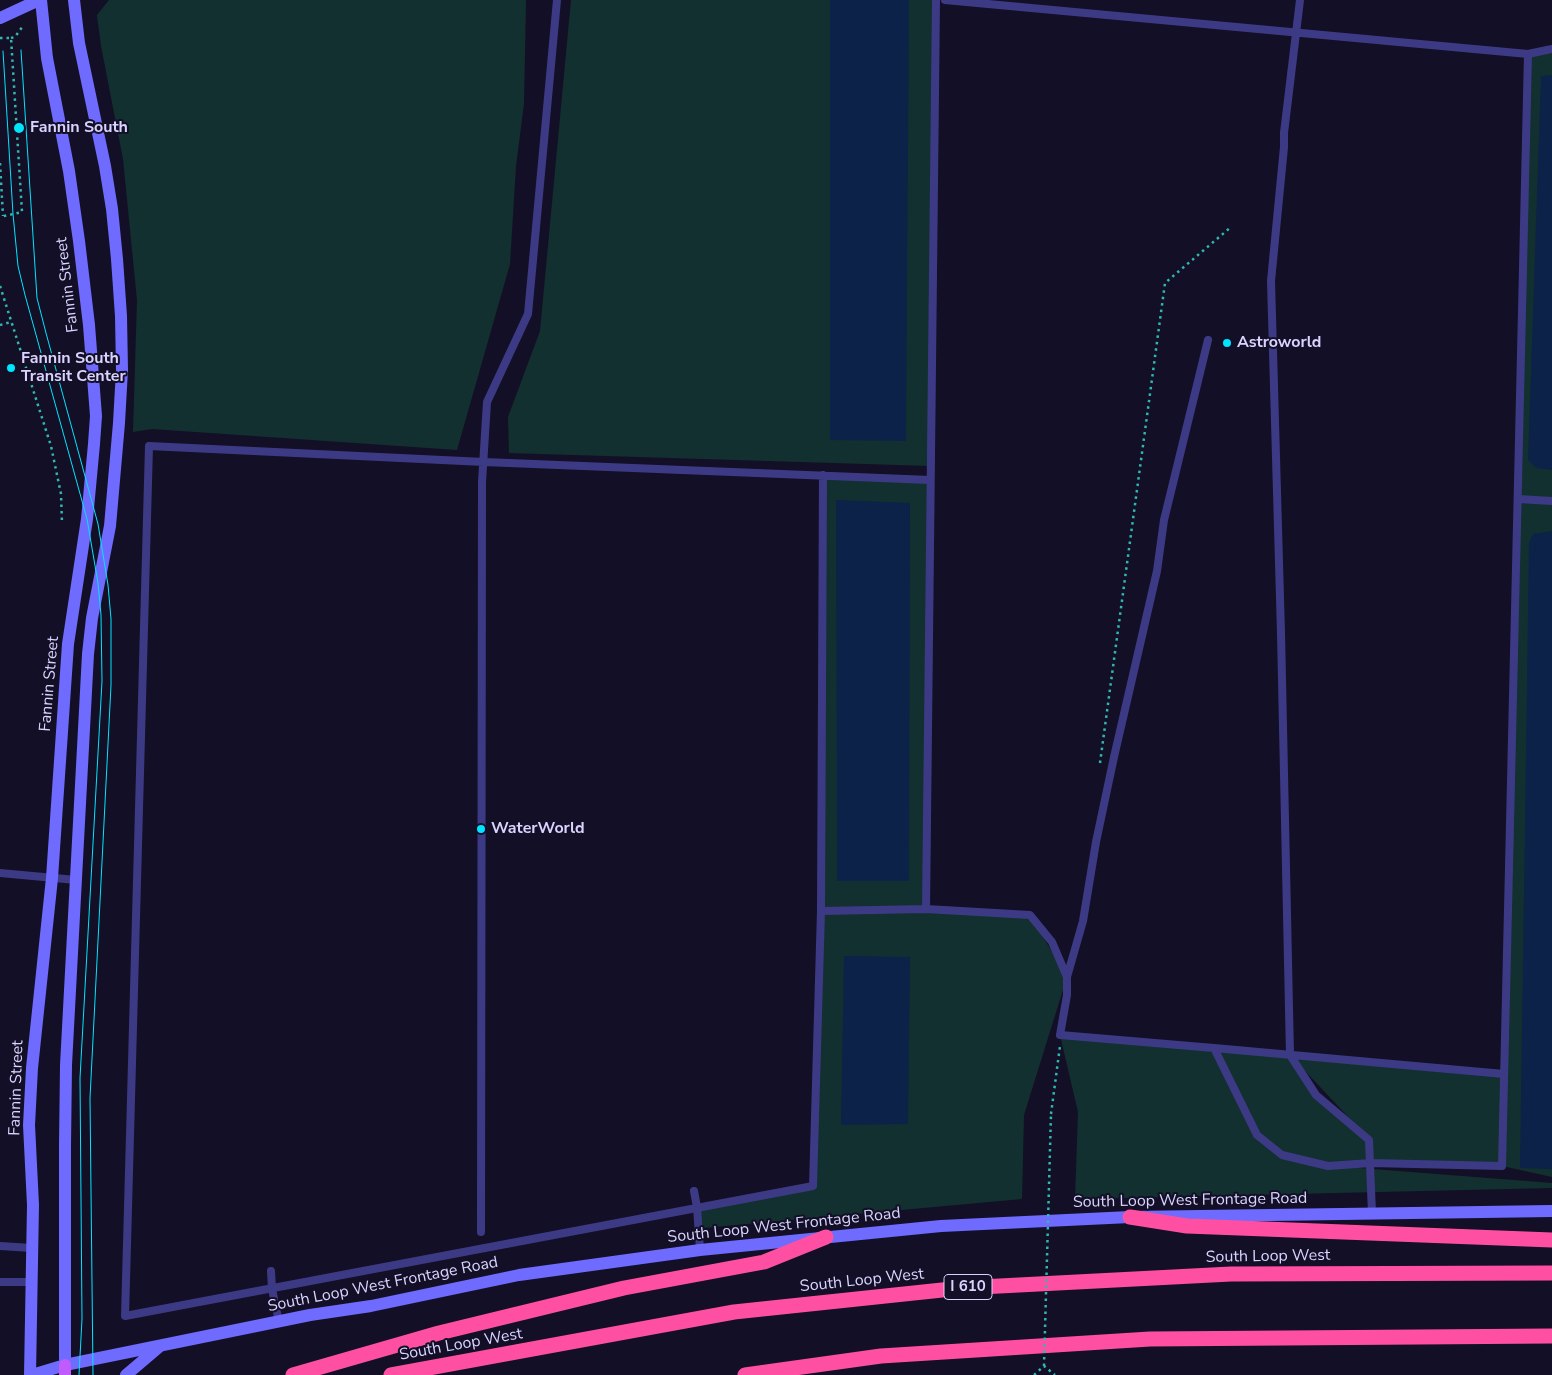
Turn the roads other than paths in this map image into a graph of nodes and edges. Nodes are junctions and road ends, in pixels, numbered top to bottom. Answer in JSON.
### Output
{"nodes":[{"id":1,"x":40,"y":0,"type":"edge"},
{"id":2,"x":74,"y":0,"type":"edge"},
{"id":3,"x":558,"y":0,"type":"edge"},
{"id":4,"x":936,"y":0,"type":"edge"},
{"id":5,"x":946,"y":0,"type":"edge"},
{"id":6,"x":1300,"y":0,"type":"edge"},
{"id":7,"x":0,"y":18,"type":"edge"},
{"id":8,"x":1296,"y":33,"type":"junction"},
{"id":9,"x":1552,"y":49,"type":"edge"},
{"id":10,"x":1528,"y":54,"type":"junction"},
{"id":11,"x":1208,"y":340,"type":"dead end"},
{"id":12,"x":484,"y":462,"type":"junction"},
{"id":13,"x":823,"y":475,"type":"junction"},
{"id":14,"x":930,"y":480,"type":"junction"},
{"id":15,"x":1518,"y":499,"type":"junction"},
{"id":16,"x":1552,"y":500,"type":"edge"},
{"id":17,"x":0,"y":873,"type":"edge"},
{"id":18,"x":52,"y":878,"type":"junction"},
{"id":19,"x":76,"y":880,"type":"junction"},
{"id":20,"x":926,"y":909,"type":"junction"},
{"id":21,"x":821,"y":911,"type":"junction"},
{"id":22,"x":1067,"y":977,"type":"junction"},
{"id":23,"x":1214,"y":1048,"type":"junction"},
{"id":24,"x":1290,"y":1055,"type":"junction"},
{"id":25,"x":1504,"y":1074,"type":"junction"},
{"id":26,"x":1370,"y":1163,"type":"junction"},
{"id":27,"x":694,"y":1191,"type":"dead end"},
{"id":28,"x":697,"y":1207,"type":"junction"},
{"id":29,"x":1552,"y":1211,"type":"edge"},
{"id":30,"x":1372,"y":1213,"type":"junction"},
{"id":31,"x":1130,"y":1217,"type":"junction"},
{"id":32,"x":481,"y":1232,"type":"dead end"},
{"id":33,"x":826,"y":1237,"type":"junction"},
{"id":34,"x":1552,"y":1240,"type":"edge"},
{"id":35,"x":0,"y":1246,"type":"edge"},
{"id":36,"x":32,"y":1248,"type":"junction"},
{"id":37,"x":700,"y":1250,"type":"junction"},
{"id":38,"x":271,"y":1271,"type":"dead end"},
{"id":39,"x":1552,"y":1273,"type":"edge"},
{"id":40,"x":0,"y":1282,"type":"edge"},
{"id":41,"x":32,"y":1282,"type":"junction"},
{"id":42,"x":272,"y":1289,"type":"junction"},
{"id":43,"x":279,"y":1322,"type":"junction"},
{"id":44,"x":1552,"y":1336,"type":"edge"},
{"id":45,"x":161,"y":1346,"type":"junction"},
{"id":46,"x":65,"y":1370,"type":"edge"},
{"id":47,"x":31,"y":1375,"type":"edge"},
{"id":48,"x":126,"y":1375,"type":"edge"},
{"id":49,"x":293,"y":1375,"type":"edge"},
{"id":50,"x":391,"y":1375,"type":"edge"},
{"id":51,"x":745,"y":1375,"type":"edge"}],
"edges":[{"from":1,"to":7,"type":"main road"},
{"from":1,"to":18,"type":"main road","name":"Fannin Street"},
{"from":2,"to":19,"type":"main road"},
{"from":3,"to":12,"type":"lane"},
{"from":4,"to":14,"type":"lane"},
{"from":5,"to":8,"type":"lane"},
{"from":6,"to":8,"type":"lane"},
{"from":8,"to":10,"type":"lane"},
{"from":8,"to":24,"type":"lane"},
{"from":9,"to":10,"type":"lane"},
{"from":10,"to":15,"type":"lane"},
{"from":11,"to":22,"type":"lane"},
{"from":12,"to":13,"type":"lane"},
{"from":12,"to":32,"type":"lane"},
{"from":12,"to":42,"type":"lane"},
{"from":13,"to":14,"type":"lane"},
{"from":13,"to":21,"type":"lane"},
{"from":14,"to":20,"type":"lane"},
{"from":15,"to":16,"type":"lane"},
{"from":15,"to":25,"type":"lane"},
{"from":17,"to":18,"type":"lane"},
{"from":18,"to":19,"type":"lane"},
{"from":18,"to":36,"type":"main road","name":"Fannin Street"},
{"from":19,"to":46,"type":"main road"},
{"from":20,"to":21,"type":"lane"},
{"from":20,"to":22,"type":"lane"},
{"from":21,"to":28,"type":"lane"},
{"from":22,"to":23,"type":"lane"},
{"from":23,"to":24,"type":"lane"},
{"from":23,"to":26,"type":"lane"},
{"from":24,"to":25,"type":"lane"},
{"from":24,"to":26,"type":"lane"},
{"from":25,"to":26,"type":"lane"},
{"from":26,"to":30,"type":"lane"},
{"from":27,"to":28,"type":"lane"},
{"from":28,"to":37,"type":"lane"},
{"from":28,"to":42,"type":"lane"},
{"from":29,"to":30,"type":"main road","name":"South Loop West Frontage Road"},
{"from":30,"to":31,"type":"main road","name":"South Loop West Frontage Road"},
{"from":31,"to":33,"type":"main road","name":"South Loop West Frontage Road"},
{"from":31,"to":34,"type":"highway"},
{"from":33,"to":37,"type":"main road","name":"South Loop West Frontage Road"},
{"from":33,"to":49,"type":"highway"},
{"from":35,"to":36,"type":"lane"},
{"from":36,"to":41,"type":"main road","name":"Fannin Street"},
{"from":37,"to":43,"type":"main road","name":"South Loop West Frontage Road"},
{"from":38,"to":42,"type":"lane"},
{"from":39,"to":50,"type":"highway","name":"South Loop West","number":"I 610"},
{"from":40,"to":41,"type":"lane"},
{"from":41,"to":47,"type":"main road","name":"Fannin Street"},
{"from":42,"to":43,"type":"lane"},
{"from":43,"to":45,"type":"main road","name":"South Loop West Frontage Road"},
{"from":44,"to":51,"type":"highway"},
{"from":45,"to":46,"type":"main road","name":"South Loop West Frontage Road"},
{"from":45,"to":48,"type":"main road"},
{"from":46,"to":47,"type":"main road","name":"South Loop West Frontage Road"}]}
